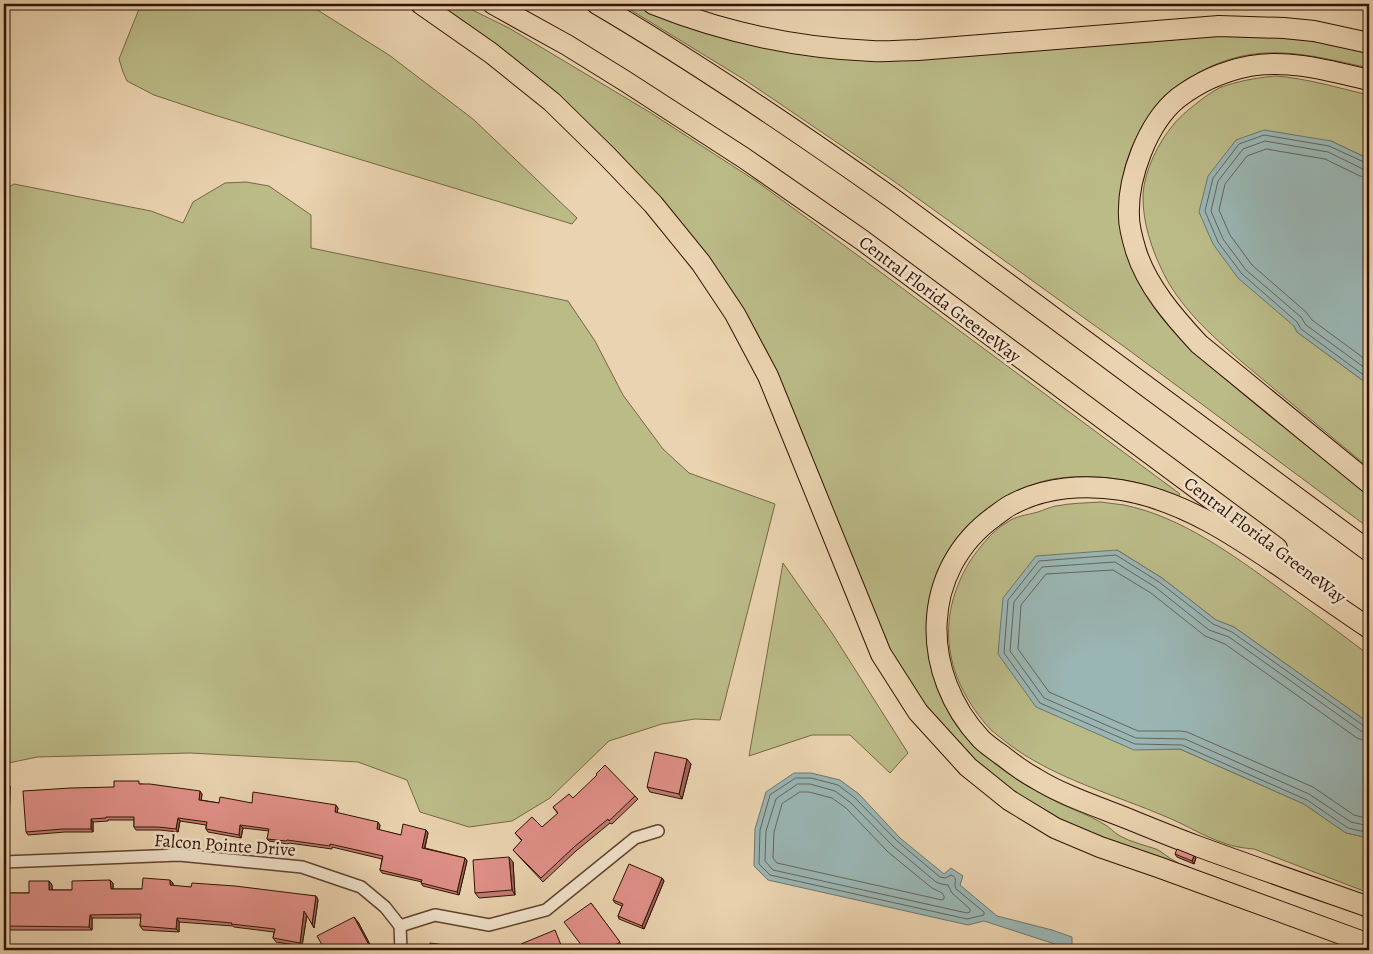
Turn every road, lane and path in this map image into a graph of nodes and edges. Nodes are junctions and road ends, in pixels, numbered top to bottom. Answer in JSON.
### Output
{"nodes":[{"id":1,"x":421,"y":4,"type":"edge"},
{"id":2,"x":493,"y":4,"type":"edge"},
{"id":3,"x":597,"y":4,"type":"edge"},
{"id":4,"x":653,"y":4,"type":"edge"},
{"id":5,"x":1369,"y":43,"type":"edge"},
{"id":6,"x":1369,"y":80,"type":"edge"},
{"id":7,"x":1369,"y":483,"type":"edge"},
{"id":8,"x":1369,"y":551,"type":"edge"},
{"id":9,"x":1369,"y":619,"type":"edge"},
{"id":10,"x":1369,"y":628,"type":"edge"},
{"id":11,"x":658,"y":831,"type":"dead end"},
{"id":12,"x":4,"y":862,"type":"edge"},
{"id":13,"x":1369,"y":907,"type":"edge"},
{"id":14,"x":400,"y":926,"type":"junction"},
{"id":15,"x":1369,"y":944,"type":"edge"},
{"id":16,"x":401,"y":950,"type":"edge"}],
"edges":[{"from":1,"to":15,"type":"highway"},
{"from":2,"to":9,"type":"highway","name":"Central Florida GreeneWay"},
{"from":3,"to":8,"type":"highway"},
{"from":4,"to":5,"type":"highway"},
{"from":6,"to":7,"type":"highway"},
{"from":10,"to":13,"type":"highway"},
{"from":11,"to":14,"type":"street"},
{"from":12,"to":14,"type":"street","name":"Falcon Pointe Drive"},
{"from":14,"to":16,"type":"street"}]}
